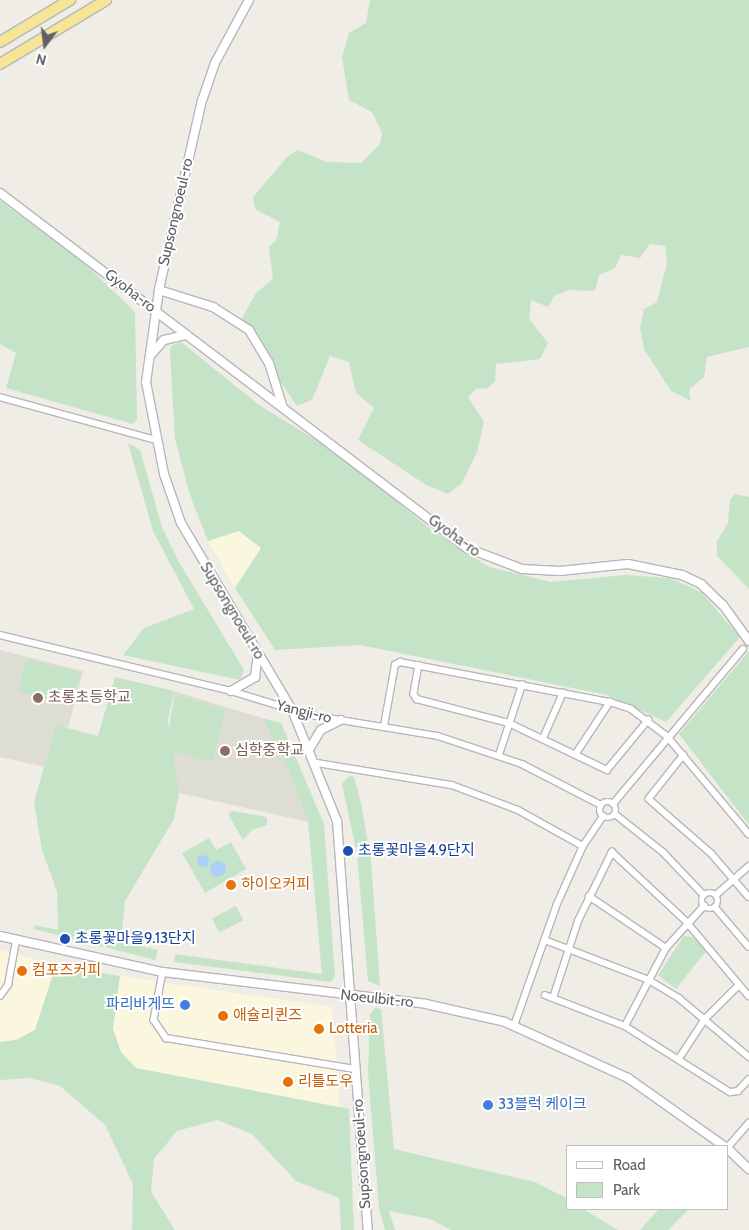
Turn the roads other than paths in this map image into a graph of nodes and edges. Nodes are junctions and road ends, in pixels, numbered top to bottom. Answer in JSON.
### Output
{"nodes":[{"id":1,"x":70,"y":0,"type":"edge"},
{"id":2,"x":106,"y":0,"type":"edge"},
{"id":3,"x":249,"y":0,"type":"edge"},
{"id":4,"x":0,"y":42,"type":"edge"},
{"id":5,"x":0,"y":64,"type":"edge"},
{"id":6,"x":0,"y":193,"type":"edge"},
{"id":7,"x":159,"y":290,"type":"junction"},
{"id":8,"x":156,"y":311,"type":"junction"},
{"id":9,"x":186,"y":335,"type":"junction"},
{"id":10,"x":150,"y":356,"type":"junction"},
{"id":11,"x":0,"y":396,"type":"edge"},
{"id":12,"x":283,"y":408,"type":"junction"},
{"id":13,"x":156,"y":440,"type":"junction"},
{"id":14,"x":0,"y":635,"type":"edge"},
{"id":15,"x":749,"y":641,"type":"edge"},
{"id":16,"x":743,"y":649,"type":"dead end"},
{"id":17,"x":258,"y":654,"type":"junction"},
{"id":18,"x":419,"y":666,"type":"junction"},
{"id":19,"x":522,"y":685,"type":"junction"},
{"id":20,"x":231,"y":691,"type":"junction"},
{"id":21,"x":563,"y":693,"type":"junction"},
{"id":22,"x":610,"y":702,"type":"junction"},
{"id":23,"x":292,"y":710,"type":"junction"},
{"id":24,"x":341,"y":720,"type":"junction"},
{"id":25,"x":648,"y":720,"type":"junction"},
{"id":26,"x":509,"y":723,"type":"junction"},
{"id":27,"x":384,"y":726,"type":"junction"},
{"id":28,"x":544,"y":736,"type":"junction"},
{"id":29,"x":667,"y":736,"type":"junction"},
{"id":30,"x":310,"y":748,"type":"junction"},
{"id":31,"x":576,"y":752,"type":"junction"},
{"id":32,"x":499,"y":755,"type":"junction"},
{"id":33,"x":684,"y":755,"type":"junction"},
{"id":34,"x":317,"y":763,"type":"junction"},
{"id":35,"x":613,"y":804,"type":"junction"},
{"id":36,"x":601,"y":805,"type":"junction"},
{"id":37,"x":615,"y":814,"type":"junction"},
{"id":38,"x":604,"y":816,"type":"junction"},
{"id":39,"x":749,"y":834,"type":"edge"},
{"id":40,"x":583,"y":846,"type":"junction"},
{"id":41,"x":749,"y":866,"type":"edge"},
{"id":42,"x":734,"y":879,"type":"junction"},
{"id":43,"x":704,"y":895,"type":"junction"},
{"id":44,"x":716,"y":895,"type":"junction"},
{"id":45,"x":589,"y":896,"type":"junction"},
{"id":46,"x":749,"y":897,"type":"edge"},
{"id":47,"x":704,"y":906,"type":"junction"},
{"id":48,"x":715,"y":907,"type":"junction"},
{"id":49,"x":686,"y":921,"type":"junction"},
{"id":50,"x":0,"y":936,"type":"edge"},
{"id":51,"x":545,"y":940,"type":"junction"},
{"id":52,"x":16,"y":941,"type":"junction"},
{"id":53,"x":749,"y":947,"type":"edge"},
{"id":54,"x":569,"y":948,"type":"junction"},
{"id":55,"x":666,"y":948,"type":"junction"},
{"id":56,"x":163,"y":972,"type":"junction"},
{"id":57,"x":648,"y":980,"type":"junction"},
{"id":58,"x":739,"y":985,"type":"junction"},
{"id":59,"x":545,"y":995,"type":"dead end"},
{"id":60,"x":0,"y":996,"type":"edge"},
{"id":61,"x":749,"y":996,"type":"edge"},
{"id":62,"x":353,"y":997,"type":"junction"},
{"id":63,"x":553,"y":998,"type":"junction"},
{"id":64,"x":705,"y":1019,"type":"junction"},
{"id":65,"x":514,"y":1026,"type":"junction"},
{"id":66,"x":625,"y":1026,"type":"junction"},
{"id":67,"x":680,"y":1057,"type":"junction"},
{"id":68,"x":749,"y":1058,"type":"edge"},
{"id":69,"x":356,"y":1069,"type":"junction"},
{"id":70,"x":749,"y":1079,"type":"edge"},
{"id":71,"x":749,"y":1123,"type":"edge"},
{"id":72,"x":724,"y":1145,"type":"edge"},
{"id":73,"x":729,"y":1145,"type":"edge"},
{"id":74,"x":729,"y":1149,"type":"edge"},
{"id":75,"x":749,"y":1169,"type":"edge"},
{"id":76,"x":368,"y":1230,"type":"edge"}],
"edges":[{"from":1,"to":4,"type":"highway"},
{"from":2,"to":5,"type":"highway"},
{"from":3,"to":7,"type":"street","name":"Supsongnoeul-ro"},
{"from":6,"to":8,"type":"street","name":"Gyoha-ro"},
{"from":7,"to":8,"type":"street","name":"Supsongnoeul-ro"},
{"from":7,"to":12,"type":"street","name":"Gyoha-ro"},
{"from":8,"to":9,"type":"street","name":"Gyoha-ro"},
{"from":8,"to":10,"type":"street","name":"Supsongnoeul-ro"},
{"from":9,"to":10,"type":"street"},
{"from":9,"to":12,"type":"street","name":"Gyoha-ro"},
{"from":10,"to":13,"type":"street","name":"Supsongnoeul-ro"},
{"from":11,"to":13,"type":"street"},
{"from":12,"to":15,"type":"street","name":"Gyoha-ro"},
{"from":13,"to":17,"type":"street","name":"Supsongnoeul-ro"},
{"from":14,"to":20,"type":"street","name":"Yangji-ro"},
{"from":16,"to":29,"type":"street"},
{"from":17,"to":20,"type":"street"},
{"from":17,"to":23,"type":"street","name":"Supsongnoeul-ro"},
{"from":18,"to":19,"type":"street"},
{"from":18,"to":26,"type":"street"},
{"from":18,"to":27,"type":"street"},
{"from":19,"to":21,"type":"street"},
{"from":19,"to":26,"type":"street"},
{"from":20,"to":23,"type":"street","name":"Yangji-ro"},
{"from":21,"to":22,"type":"street"},
{"from":21,"to":28,"type":"street"},
{"from":22,"to":25,"type":"street"},
{"from":22,"to":31,"type":"street"},
{"from":23,"to":24,"type":"street","name":"Yangji-ro"},
{"from":23,"to":30,"type":"street","name":"Supsongnoeul-ro"},
{"from":24,"to":27,"type":"street","name":"Yangji-ro"},
{"from":24,"to":30,"type":"street"},
{"from":25,"to":29,"type":"street"},
{"from":25,"to":31,"type":"street"},
{"from":26,"to":28,"type":"street"},
{"from":26,"to":32,"type":"street"},
{"from":27,"to":32,"type":"street","name":"Yangji-ro"},
{"from":28,"to":31,"type":"street"},
{"from":29,"to":33,"type":"street"},
{"from":29,"to":35,"type":"street"},
{"from":30,"to":34,"type":"street","name":"Supsongnoeul-ro"},
{"from":32,"to":36,"type":"street","name":"Yangji-ro"},
{"from":33,"to":39,"type":"street"},
{"from":33,"to":42,"type":"street"},
{"from":34,"to":40,"type":"street"},
{"from":34,"to":62,"type":"street","name":"Supsongnoeul-ro"},
{"from":35,"to":36,"type":"street"},
{"from":35,"to":37,"type":"street"},
{"from":36,"to":38,"type":"street"},
{"from":37,"to":38,"type":"street"},
{"from":37,"to":43,"type":"street"},
{"from":38,"to":40,"type":"street"},
{"from":40,"to":51,"type":"street"},
{"from":41,"to":42,"type":"street"},
{"from":42,"to":44,"type":"street"},
{"from":42,"to":46,"type":"street"},
{"from":43,"to":44,"type":"street"},
{"from":43,"to":47,"type":"street"},
{"from":44,"to":48,"type":"street"},
{"from":45,"to":49,"type":"street"},
{"from":45,"to":54,"type":"street"},
{"from":45,"to":55,"type":"street"},
{"from":47,"to":48,"type":"street"},
{"from":47,"to":49,"type":"street"},
{"from":48,"to":53,"type":"street"},
{"from":49,"to":55,"type":"street"},
{"from":49,"to":58,"type":"street"},
{"from":50,"to":52,"type":"street","name":"Noeulbit-ro"},
{"from":51,"to":54,"type":"street"},
{"from":51,"to":65,"type":"street"},
{"from":52,"to":56,"type":"street","name":"Noeulbit-ro"},
{"from":52,"to":60,"type":"street"},
{"from":54,"to":57,"type":"street"},
{"from":54,"to":63,"type":"street"},
{"from":55,"to":57,"type":"street"},
{"from":56,"to":62,"type":"street","name":"Noeulbit-ro"},
{"from":56,"to":69,"type":"street"},
{"from":57,"to":64,"type":"street"},
{"from":57,"to":66,"type":"street"},
{"from":58,"to":61,"type":"street"},
{"from":58,"to":64,"type":"street"},
{"from":59,"to":63,"type":"street"},
{"from":62,"to":65,"type":"street","name":"Noeulbit-ro"},
{"from":62,"to":69,"type":"street","name":"Supsongnoeul-ro"},
{"from":63,"to":66,"type":"street"},
{"from":64,"to":67,"type":"street"},
{"from":64,"to":68,"type":"street"},
{"from":65,"to":72,"type":"street","name":"Noeulbit-ro"},
{"from":66,"to":67,"type":"street"},
{"from":67,"to":70,"type":"street"},
{"from":69,"to":76,"type":"street","name":"Supsongnoeul-ro"},
{"from":71,"to":73,"type":"street"},
{"from":74,"to":75,"type":"street","name":"Noeulbit-ro"}]}
